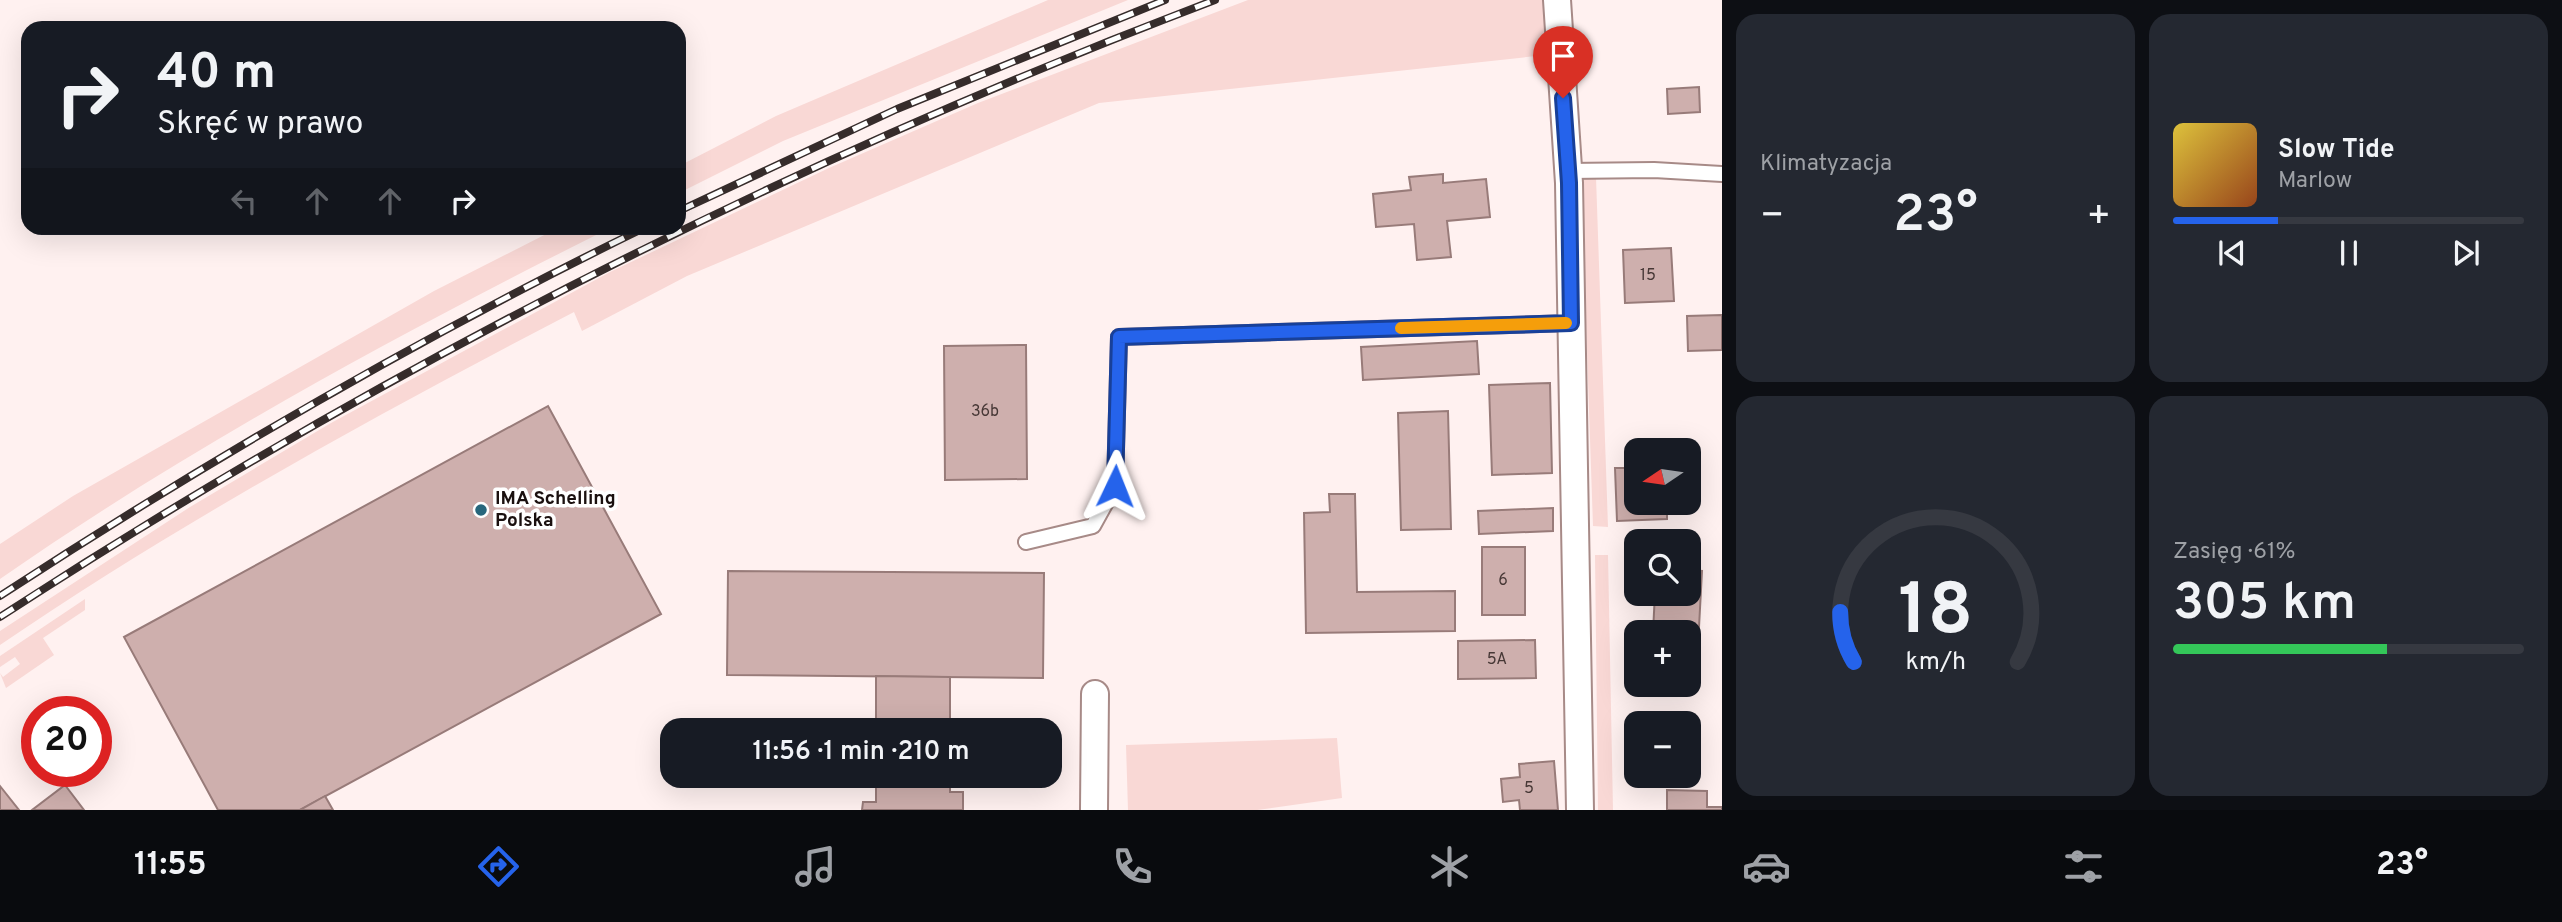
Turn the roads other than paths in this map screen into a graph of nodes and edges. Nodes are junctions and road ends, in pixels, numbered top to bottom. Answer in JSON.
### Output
{"nodes":[{"id":1,"x":1557,"y":0,"type":"edge"},
{"id":2,"x":1568,"y":171,"type":"junction"},
{"id":3,"x":1722,"y":174,"type":"edge"},
{"id":4,"x":1571,"y":323,"type":"junction"},
{"id":5,"x":1026,"y":542,"type":"dead end"},
{"id":6,"x":1095,"y":694,"type":"dead end"},
{"id":7,"x":1094,"y":810,"type":"edge"},
{"id":8,"x":1580,"y":810,"type":"edge"}],
"edges":[{"from":1,"to":2,"type":"street"},
{"from":2,"to":3,"type":"lane"},
{"from":2,"to":4,"type":"street"},
{"from":4,"to":5,"type":"lane"},
{"from":4,"to":8,"type":"street"},
{"from":6,"to":7,"type":"street"}]}
